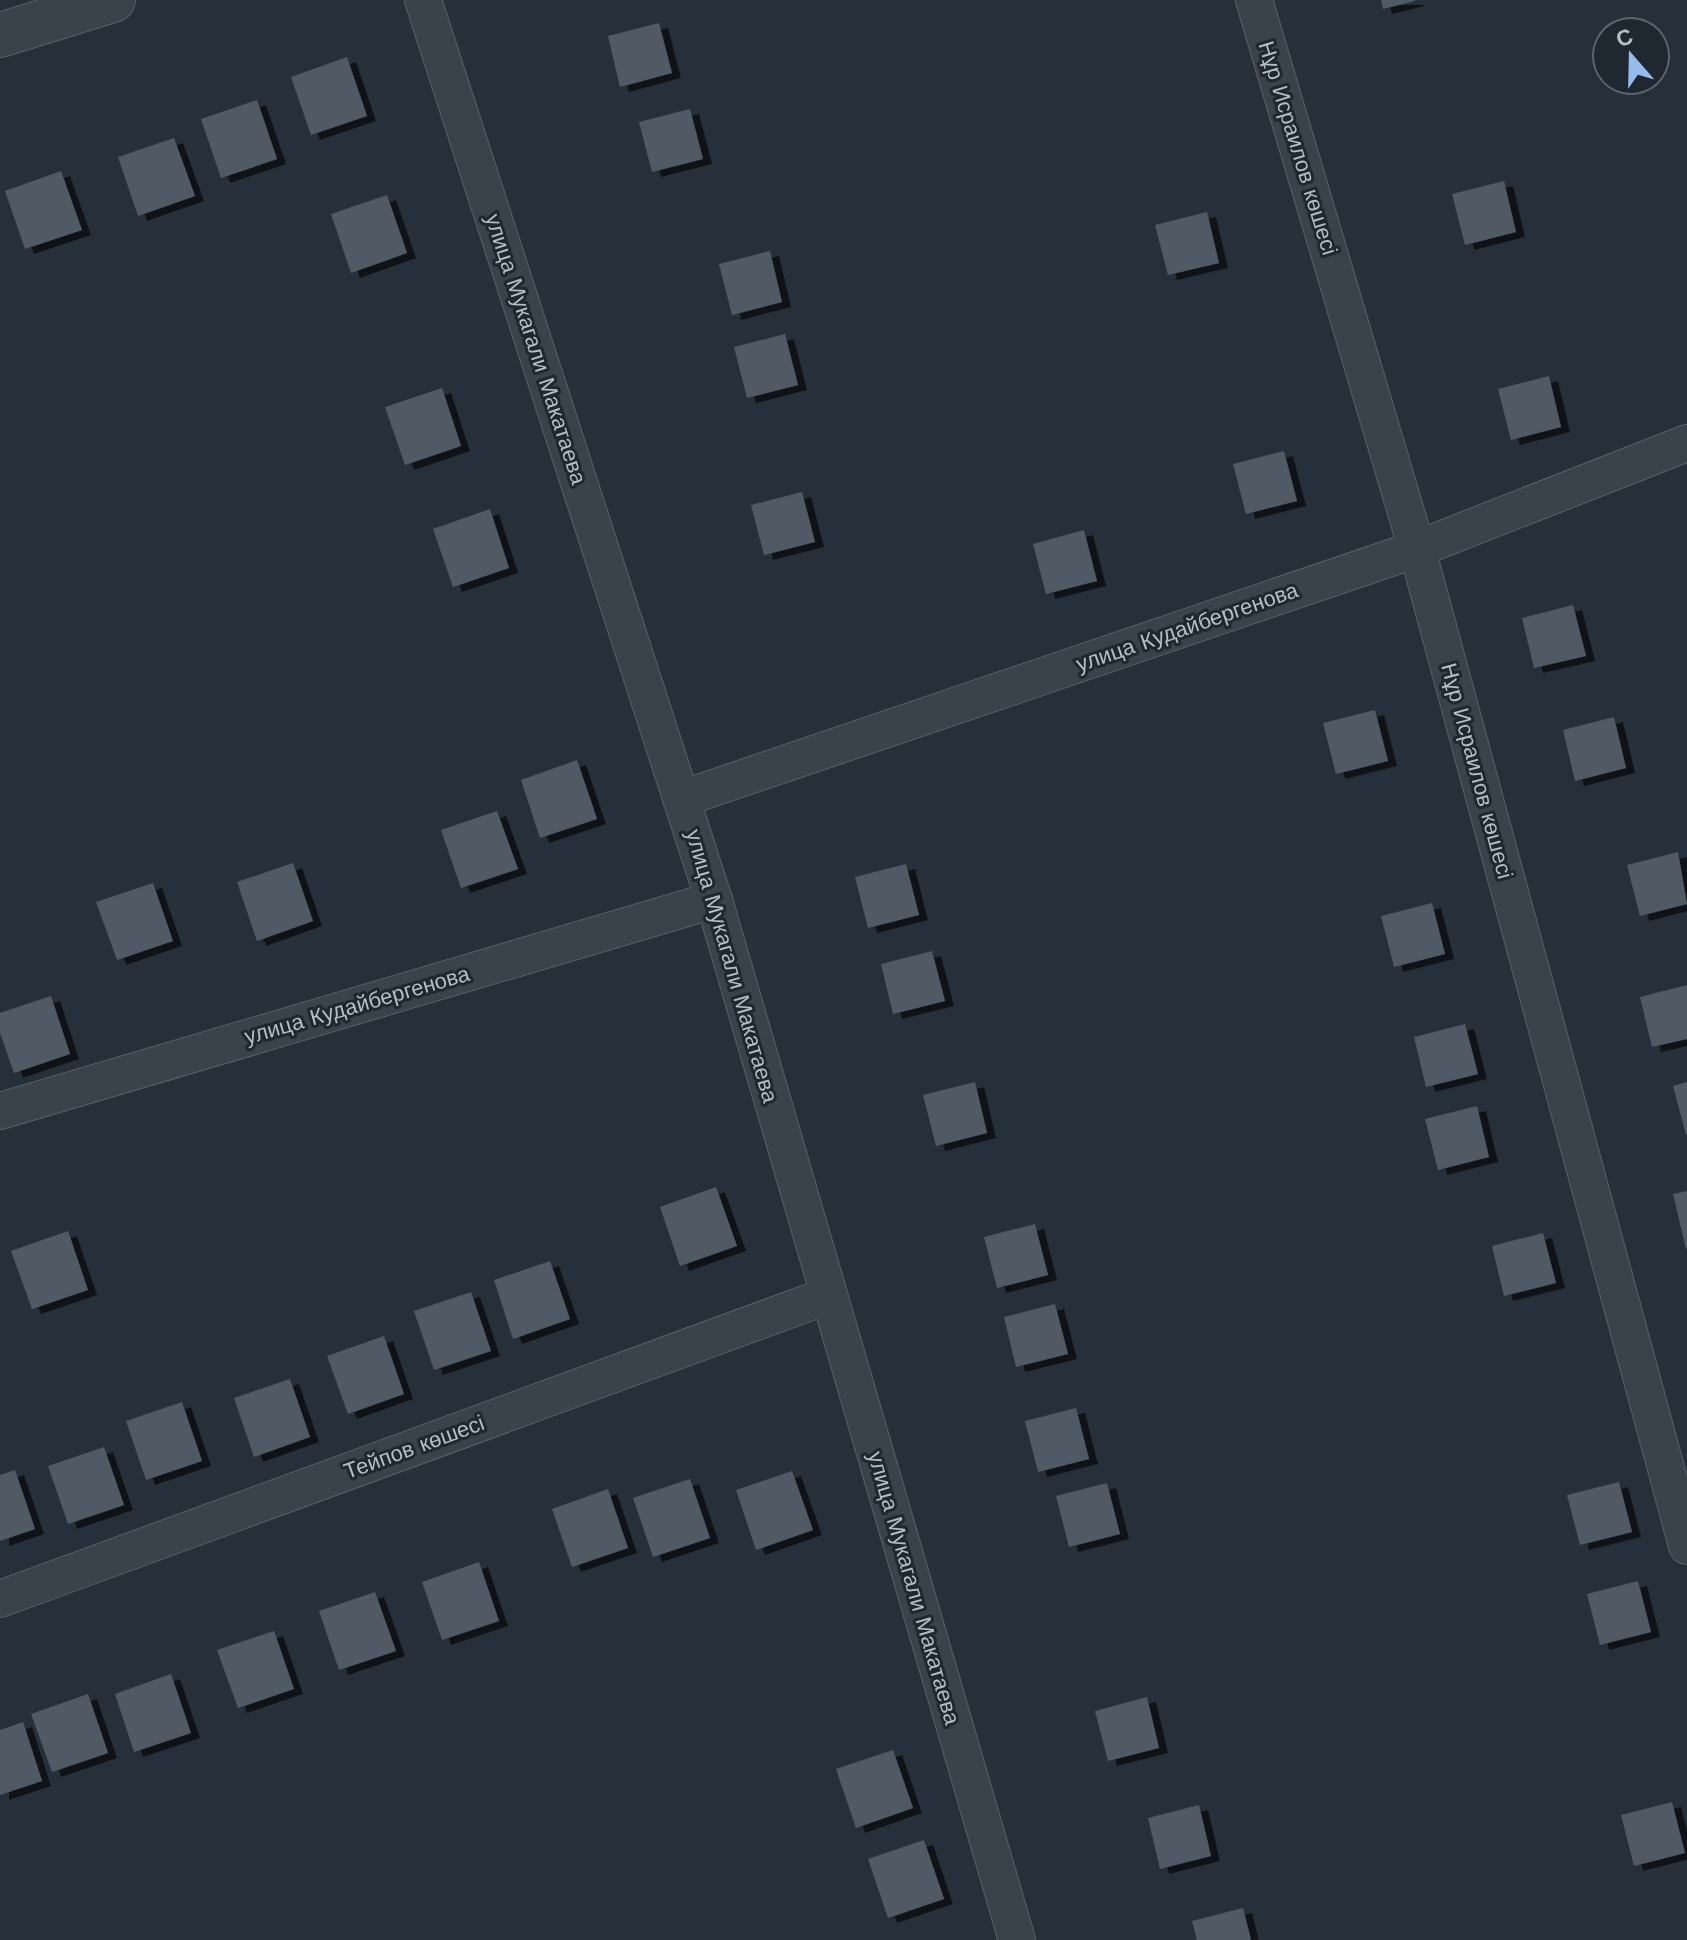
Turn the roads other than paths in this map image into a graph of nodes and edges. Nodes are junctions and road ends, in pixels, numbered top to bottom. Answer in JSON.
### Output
{"nodes":[{"id":1,"x":113,"y":0,"type":"edge"},
{"id":2,"x":423,"y":0,"type":"edge"},
{"id":3,"x":1254,"y":0,"type":"edge"},
{"id":4,"x":0,"y":35,"type":"edge"},
{"id":5,"x":1687,"y":443,"type":"edge"},
{"id":6,"x":1417,"y":549,"type":"junction"},
{"id":7,"x":681,"y":799,"type":"junction"},
{"id":8,"x":714,"y":900,"type":"junction"},
{"id":9,"x":0,"y":1111,"type":"edge"},
{"id":10,"x":827,"y":1296,"type":"junction"},
{"id":11,"x":1687,"y":1546,"type":"edge"},
{"id":12,"x":0,"y":1599,"type":"edge"},
{"id":13,"x":1017,"y":1940,"type":"edge"}],
"edges":[{"from":1,"to":4,"type":"street"},
{"from":2,"to":7,"type":"street","name":"улица Мукагали Макатаева"},
{"from":3,"to":6,"type":"street","name":"Нұр Исраилов көшесі"},
{"from":5,"to":6,"type":"street","name":"улица Кудайбергенова"},
{"from":6,"to":7,"type":"street","name":"улица Кудайбергенова"},
{"from":6,"to":11,"type":"street","name":"Нұр Исраилов көшесі"},
{"from":7,"to":8,"type":"street","name":"улица Мукагали Макатаева"},
{"from":8,"to":9,"type":"street","name":"улица Кудайбергенова"},
{"from":8,"to":10,"type":"street","name":"улица Мукагали Макатаева"},
{"from":10,"to":12,"type":"street","name":"Тейпов көшесі"},
{"from":10,"to":13,"type":"street","name":"улица Мукагали Макатаева"}]}
